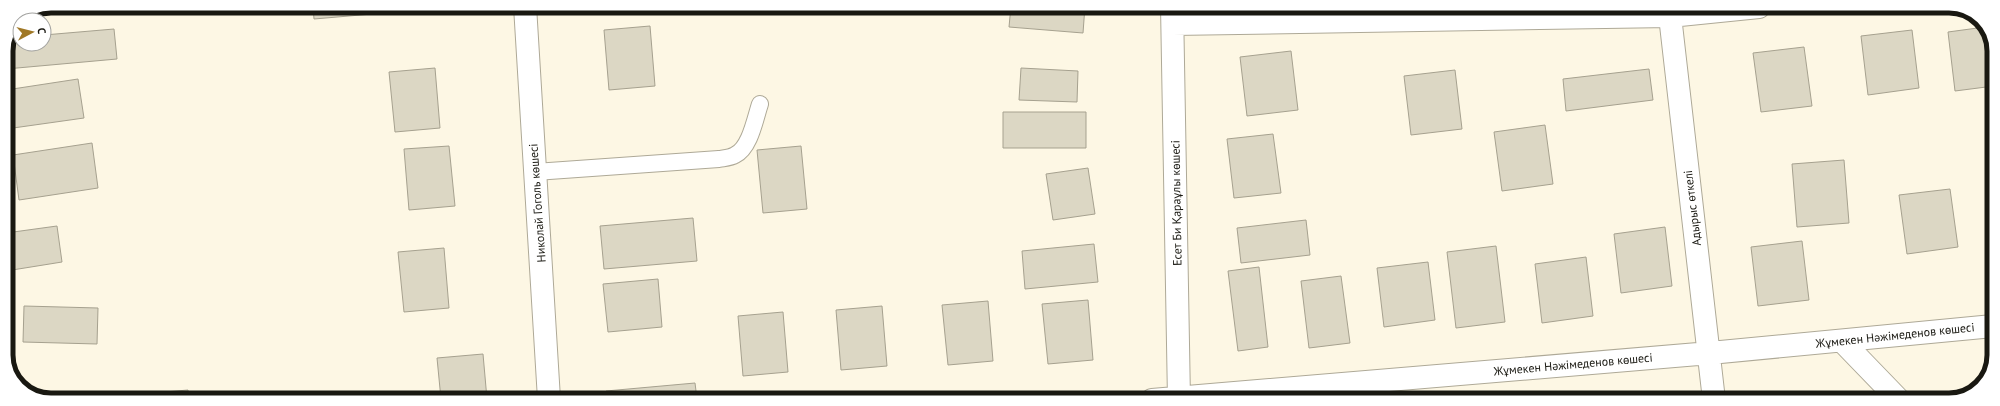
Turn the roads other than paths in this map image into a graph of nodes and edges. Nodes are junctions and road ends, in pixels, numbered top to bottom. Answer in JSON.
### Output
{"nodes":[{"id":1,"x":525,"y":13,"type":"edge"},
{"id":2,"x":1700,"y":13,"type":"edge"},
{"id":3,"x":1172,"y":15,"type":"edge"},
{"id":4,"x":1670,"y":16,"type":"junction"},
{"id":5,"x":760,"y":104,"type":"dead end"},
{"id":6,"x":535,"y":172,"type":"junction"},
{"id":7,"x":1987,"y":327,"type":"edge"},
{"id":8,"x":1842,"y":341,"type":"junction"},
{"id":9,"x":1710,"y":353,"type":"junction"},
{"id":10,"x":549,"y":393,"type":"edge"},
{"id":11,"x":1179,"y":393,"type":"edge"},
{"id":12,"x":1238,"y":393,"type":"edge"},
{"id":13,"x":1713,"y":393,"type":"edge"},
{"id":14,"x":1891,"y":393,"type":"edge"}],
"edges":[{"from":1,"to":6,"type":"street","name":"Николай Гоголь көшесі"},
{"from":2,"to":4,"type":"street"},
{"from":3,"to":4,"type":"street"},
{"from":3,"to":11,"type":"street","name":"Есет Би Қараұлы көшесі"},
{"from":4,"to":9,"type":"street","name":"Адырыс өткелі"},
{"from":5,"to":6,"type":"lane"},
{"from":6,"to":10,"type":"street","name":"Николай Гоголь көшесі"},
{"from":7,"to":8,"type":"street","name":"Жұмекен Нәжімеденов көшесі"},
{"from":8,"to":9,"type":"street","name":"Жұмекен Нәжімеденов көшесі"},
{"from":8,"to":14,"type":"street"},
{"from":9,"to":12,"type":"street","name":"Жұмекен Нәжімеденов көшесі"},
{"from":9,"to":13,"type":"street","name":"Адырыс өткелі"}]}
